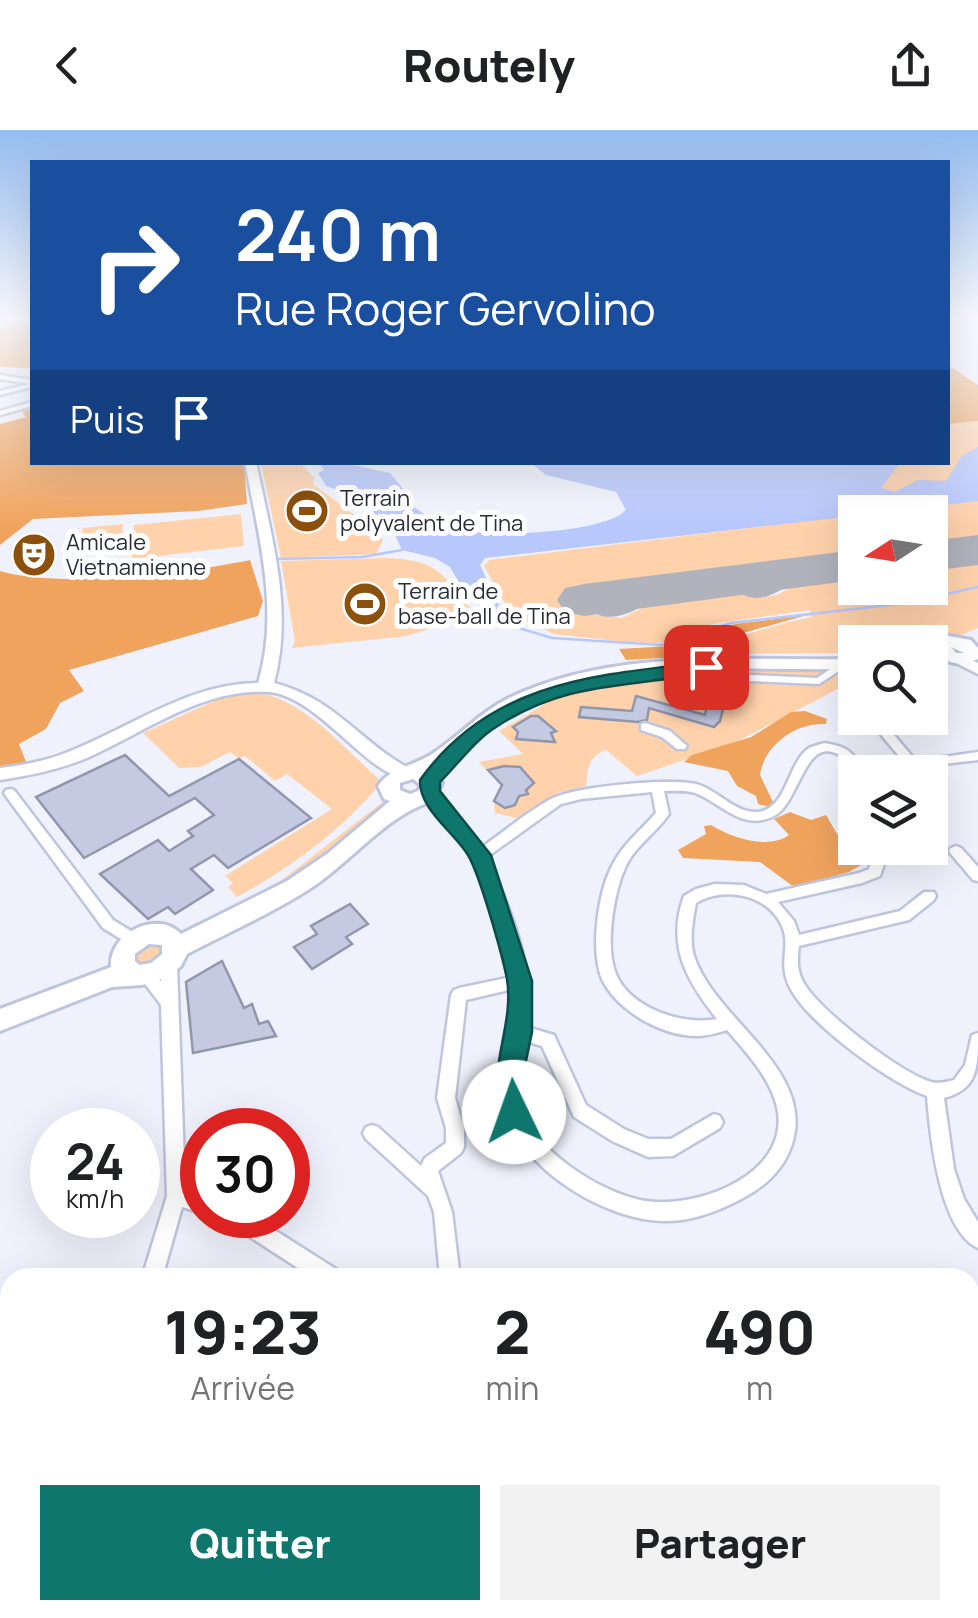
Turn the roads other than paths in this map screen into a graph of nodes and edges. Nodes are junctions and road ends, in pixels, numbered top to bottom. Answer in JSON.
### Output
{"nodes":[{"id":1,"x":30,"y":405,"type":"edge"},
{"id":2,"x":0,"y":413,"type":"edge"},
{"id":3,"x":250,"y":465,"type":"edge"},
{"id":4,"x":838,"y":666,"type":"edge"},
{"id":5,"x":838,"y":666,"type":"edge"},
{"id":6,"x":706,"y":667,"type":"junction"},
{"id":7,"x":838,"y":672,"type":"edge"},
{"id":8,"x":808,"y":673,"type":"dead end"},
{"id":9,"x":797,"y":680,"type":"junction"},
{"id":10,"x":265,"y":686,"type":"junction"},
{"id":11,"x":645,"y":728,"type":"dead end"},
{"id":12,"x":887,"y":735,"type":"edge"},
{"id":13,"x":681,"y":746,"type":"dead end"},
{"id":14,"x":848,"y":755,"type":"edge"},
{"id":15,"x":976,"y":759,"type":"edge"},
{"id":16,"x":0,"y":774,"type":"edge"},
{"id":17,"x":410,"y":786,"type":"junction"},
{"id":18,"x":658,"y":790,"type":"junction"},
{"id":19,"x":10,"y":793,"type":"dead end"},
{"id":20,"x":956,"y":850,"type":"dead end"},
{"id":21,"x":480,"y":855,"type":"junction"},
{"id":22,"x":876,"y":865,"type":"edge"},
{"id":23,"x":978,"y":876,"type":"edge"},
{"id":24,"x":930,"y":896,"type":"dead end"},
{"id":25,"x":766,"y":899,"type":"junction"},
{"id":26,"x":792,"y":942,"type":"junction"},
{"id":27,"x":150,"y":956,"type":"junction"},
{"id":28,"x":520,"y":981,"type":"junction"},
{"id":29,"x":0,"y":1008,"type":"edge"},
{"id":30,"x":0,"y":1020,"type":"edge"},
{"id":31,"x":730,"y":1022,"type":"junction"},
{"id":32,"x":518,"y":1032,"type":"junction"},
{"id":33,"x":978,"y":1040,"type":"edge"},
{"id":34,"x":935,"y":1091,"type":"junction"},
{"id":35,"x":714,"y":1122,"type":"dead end"},
{"id":36,"x":372,"y":1134,"type":"dead end"},
{"id":37,"x":437,"y":1192,"type":"junction"},
{"id":38,"x":176,"y":1196,"type":"junction"},
{"id":39,"x":180,"y":1197,"type":"edge"},
{"id":40,"x":270,"y":1238,"type":"edge"},
{"id":41,"x":978,"y":1238,"type":"edge"},
{"id":42,"x":155,"y":1268,"type":"edge"},
{"id":43,"x":316,"y":1268,"type":"edge"},
{"id":44,"x":449,"y":1268,"type":"edge"}],
"edges":[{"from":1,"to":2,"type":"street"},
{"from":3,"to":10,"type":"street"},
{"from":4,"to":6,"type":"main road"},
{"from":5,"to":17,"type":"main road"},
{"from":6,"to":9,"type":"street"},
{"from":6,"to":17,"type":"main road"},
{"from":7,"to":9,"type":"street"},
{"from":8,"to":9,"type":"street"},
{"from":10,"to":16,"type":"street"},
{"from":10,"to":17,"type":"street"},
{"from":11,"to":13,"type":"street"},
{"from":12,"to":15,"type":"street"},
{"from":14,"to":18,"type":"street"},
{"from":17,"to":21,"type":"street"},
{"from":17,"to":27,"type":"main road"},
{"from":18,"to":21,"type":"street"},
{"from":18,"to":31,"type":"street"},
{"from":19,"to":27,"type":"street"},
{"from":20,"to":23,"type":"street"},
{"from":21,"to":28,"type":"street"},
{"from":22,"to":25,"type":"street"},
{"from":24,"to":26,"type":"street"},
{"from":25,"to":26,"type":"street"},
{"from":25,"to":31,"type":"street"},
{"from":26,"to":34,"type":"street"},
{"from":27,"to":29,"type":"main road"},
{"from":27,"to":30,"type":"main road"},
{"from":27,"to":38,"type":"street"},
{"from":28,"to":32,"type":"street"},
{"from":28,"to":37,"type":"street"},
{"from":31,"to":32,"type":"street"},
{"from":32,"to":35,"type":"street"},
{"from":33,"to":34,"type":"street"},
{"from":34,"to":41,"type":"street"},
{"from":36,"to":37,"type":"street"},
{"from":37,"to":44,"type":"street"},
{"from":38,"to":39,"type":"street"},
{"from":38,"to":42,"type":"street"},
{"from":40,"to":43,"type":"street"}]}
